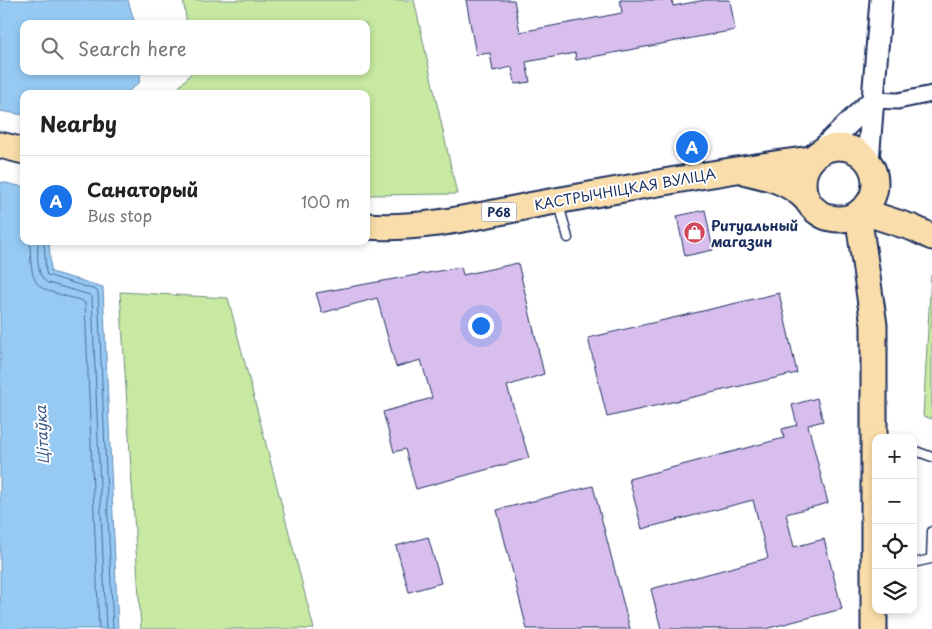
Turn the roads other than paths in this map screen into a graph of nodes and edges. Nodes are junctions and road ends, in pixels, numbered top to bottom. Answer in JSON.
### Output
{"nodes":[{"id":1,"x":882,"y":0,"type":"edge"},
{"id":2,"x":932,"y":94,"type":"edge"},
{"id":3,"x":873,"y":100,"type":"junction"},
{"id":4,"x":0,"y":145,"type":"edge"},
{"id":5,"x":20,"y":150,"type":"edge"},
{"id":6,"x":815,"y":156,"type":"junction"},
{"id":7,"x":868,"y":161,"type":"junction"},
{"id":8,"x":736,"y":169,"type":"junction"},
{"id":9,"x":875,"y":188,"type":"junction"},
{"id":10,"x":805,"y":198,"type":"junction"},
{"id":11,"x":559,"y":201,"type":"junction"},
{"id":12,"x":860,"y":213,"type":"junction"},
{"id":13,"x":830,"y":218,"type":"junction"},
{"id":14,"x":370,"y":226,"type":"edge"},
{"id":15,"x":922,"y":233,"type":"edge"},
{"id":16,"x":568,"y":238,"type":"dead end"},
{"id":17,"x":872,"y":304,"type":"junction"},
{"id":18,"x":878,"y":434,"type":"edge"},
{"id":19,"x":917,"y":451,"type":"edge"},
{"id":20,"x":932,"y":457,"type":"edge"},
{"id":21,"x":877,"y":479,"type":"edge"},
{"id":22,"x":932,"y":531,"type":"edge"},
{"id":23,"x":917,"y":561,"type":"edge"},
{"id":24,"x":875,"y":569,"type":"edge"},
{"id":25,"x":874,"y":614,"type":"edge"},
{"id":26,"x":874,"y":629,"type":"edge"}],
"edges":[{"from":1,"to":3,"type":"street"},
{"from":2,"to":3,"type":"street"},
{"from":3,"to":6,"type":"street"},
{"from":3,"to":7,"type":"street"},
{"from":4,"to":5,"type":"main road"},
{"from":6,"to":7,"type":"main road","number":"Р68"},
{"from":6,"to":8,"type":"main road","name":"КАСТРЫЧНІЦКАЯ ВУЛІЦА","number":"Р68"},
{"from":6,"to":10,"type":"main road"},
{"from":7,"to":9,"type":"main road"},
{"from":8,"to":10,"type":"main road","name":"КАСТРЫЧНІЦКАЯ ВУЛІЦА","number":"Р68"},
{"from":8,"to":11,"type":"main road","name":"КАСТРЫЧНІЦКАЯ ВУЛІЦА","number":"Р68"},
{"from":9,"to":12,"type":"main road"},
{"from":9,"to":15,"type":"main road"},
{"from":10,"to":13,"type":"main road","number":"Р68"},
{"from":11,"to":14,"type":"main road","name":"КАСТРЫЧНІЦКАЯ ВУЛІЦА","number":"Р68"},
{"from":11,"to":16,"type":"lane"},
{"from":12,"to":13,"type":"main road"},
{"from":12,"to":15,"type":"main road"},
{"from":12,"to":17,"type":"main road","number":"Р68"},
{"from":13,"to":17,"type":"main road","number":"Р68"},
{"from":17,"to":18,"type":"main road","number":"Р68"},
{"from":19,"to":20,"type":"lane"},
{"from":21,"to":24,"type":"main road","number":"Р68"},
{"from":22,"to":23,"type":"lane"},
{"from":25,"to":26,"type":"main road","number":"Р68"}]}
